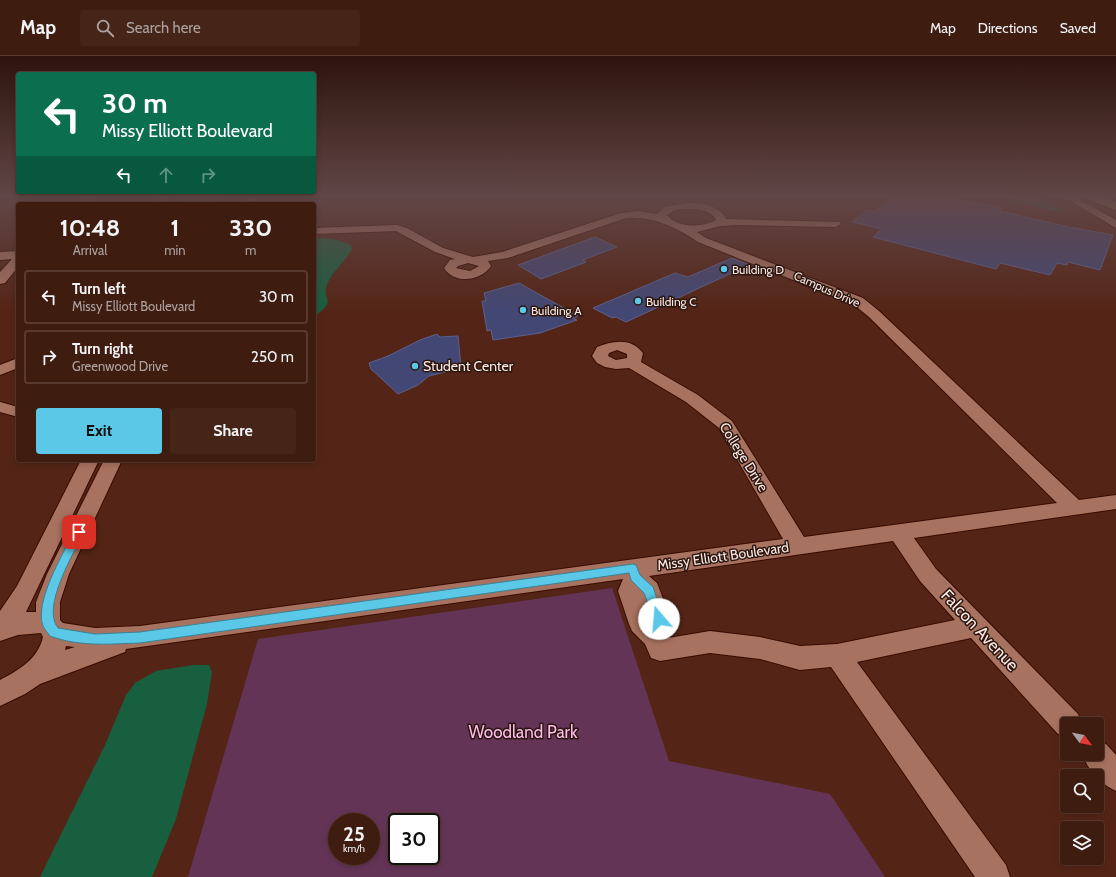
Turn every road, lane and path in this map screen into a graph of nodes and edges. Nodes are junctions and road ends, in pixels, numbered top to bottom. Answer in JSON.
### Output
{"nodes":[{"id":1,"x":411,"y":234,"type":"edge"},
{"id":2,"x":562,"y":234,"type":"edge"},
{"id":3,"x":694,"y":234,"type":"edge"},
{"id":4,"x":707,"y":234,"type":"edge"},
{"id":5,"x":715,"y":244,"type":"junction"},
{"id":6,"x":439,"y":250,"type":"junction"},
{"id":7,"x":504,"y":254,"type":"junction"},
{"id":8,"x":16,"y":255,"type":"edge"},
{"id":9,"x":0,"y":256,"type":"edge"},
{"id":10,"x":471,"y":260,"type":"junction"},
{"id":11,"x":16,"y":262,"type":"edge"},
{"id":12,"x":454,"y":263,"type":"junction"},
{"id":13,"x":485,"y":266,"type":"junction"},
{"id":14,"x":0,"y":280,"type":"edge"},
{"id":15,"x":630,"y":362,"type":"dead end"},
{"id":16,"x":16,"y":365,"type":"edge"},
{"id":17,"x":0,"y":370,"type":"edge"},
{"id":18,"x":0,"y":407,"type":"edge"},
{"id":19,"x":16,"y":411,"type":"edge"},
{"id":20,"x":89,"y":462,"type":"edge"},
{"id":21,"x":112,"y":462,"type":"edge"},
{"id":22,"x":1116,"y":502,"type":"edge"},
{"id":23,"x":1074,"y":507,"type":"junction"},
{"id":24,"x":898,"y":531,"type":"junction"},
{"id":25,"x":798,"y":546,"type":"junction"},
{"id":26,"x":634,"y":573,"type":"junction"},
{"id":27,"x":0,"y":626,"type":"edge"},
{"id":28,"x":976,"y":626,"type":"junction"},
{"id":29,"x":51,"y":629,"type":"junction"},
{"id":30,"x":0,"y":630,"type":"edge"},
{"id":31,"x":140,"y":637,"type":"junction"},
{"id":32,"x":837,"y":655,"type":"junction"},
{"id":33,"x":11,"y":690,"type":"edge"},
{"id":34,"x":1061,"y":717,"type":"edge"},
{"id":35,"x":1102,"y":761,"type":"edge"},
{"id":36,"x":1116,"y":776,"type":"edge"},
{"id":37,"x":994,"y":877,"type":"edge"}],
"edges":[{"from":1,"to":6,"type":"street"},
{"from":2,"to":7,"type":"street"},
{"from":3,"to":5,"type":"street","name":"Campus Drive"},
{"from":4,"to":5,"type":"street"},
{"from":5,"to":23,"type":"street","name":"Campus Drive"},
{"from":6,"to":10,"type":"street"},
{"from":6,"to":12,"type":"street"},
{"from":7,"to":10,"type":"street"},
{"from":7,"to":13,"type":"street"},
{"from":8,"to":9,"type":"street"},
{"from":10,"to":12,"type":"street"},
{"from":10,"to":13,"type":"street"},
{"from":11,"to":14,"type":"street"},
{"from":12,"to":13,"type":"street"},
{"from":15,"to":25,"type":"street","name":"College Drive"},
{"from":16,"to":17,"type":"street"},
{"from":18,"to":19,"type":"street"},
{"from":20,"to":27,"type":"street"},
{"from":21,"to":29,"type":"street"},
{"from":22,"to":23,"type":"street","name":"Missy Elliott Boulevard"},
{"from":23,"to":24,"type":"street","name":"Missy Elliott Boulevard"},
{"from":24,"to":25,"type":"street","name":"Missy Elliott Boulevard"},
{"from":24,"to":28,"type":"street","name":"Falcon Avenue"},
{"from":25,"to":26,"type":"street","name":"Missy Elliott Boulevard"},
{"from":26,"to":31,"type":"street","name":"Missy Elliott Boulevard"},
{"from":26,"to":32,"type":"street"},
{"from":28,"to":32,"type":"street"},
{"from":28,"to":34,"type":"street","name":"Falcon Avenue"},
{"from":29,"to":30,"type":"street","name":"Missy Elliott Boulevard"},
{"from":29,"to":31,"type":"street","name":"Missy Elliott Boulevard"},
{"from":29,"to":33,"type":"street"},
{"from":31,"to":33,"type":"street","name":"Missy Elliott Boulevard"},
{"from":32,"to":37,"type":"street"},
{"from":35,"to":36,"type":"street"}]}
